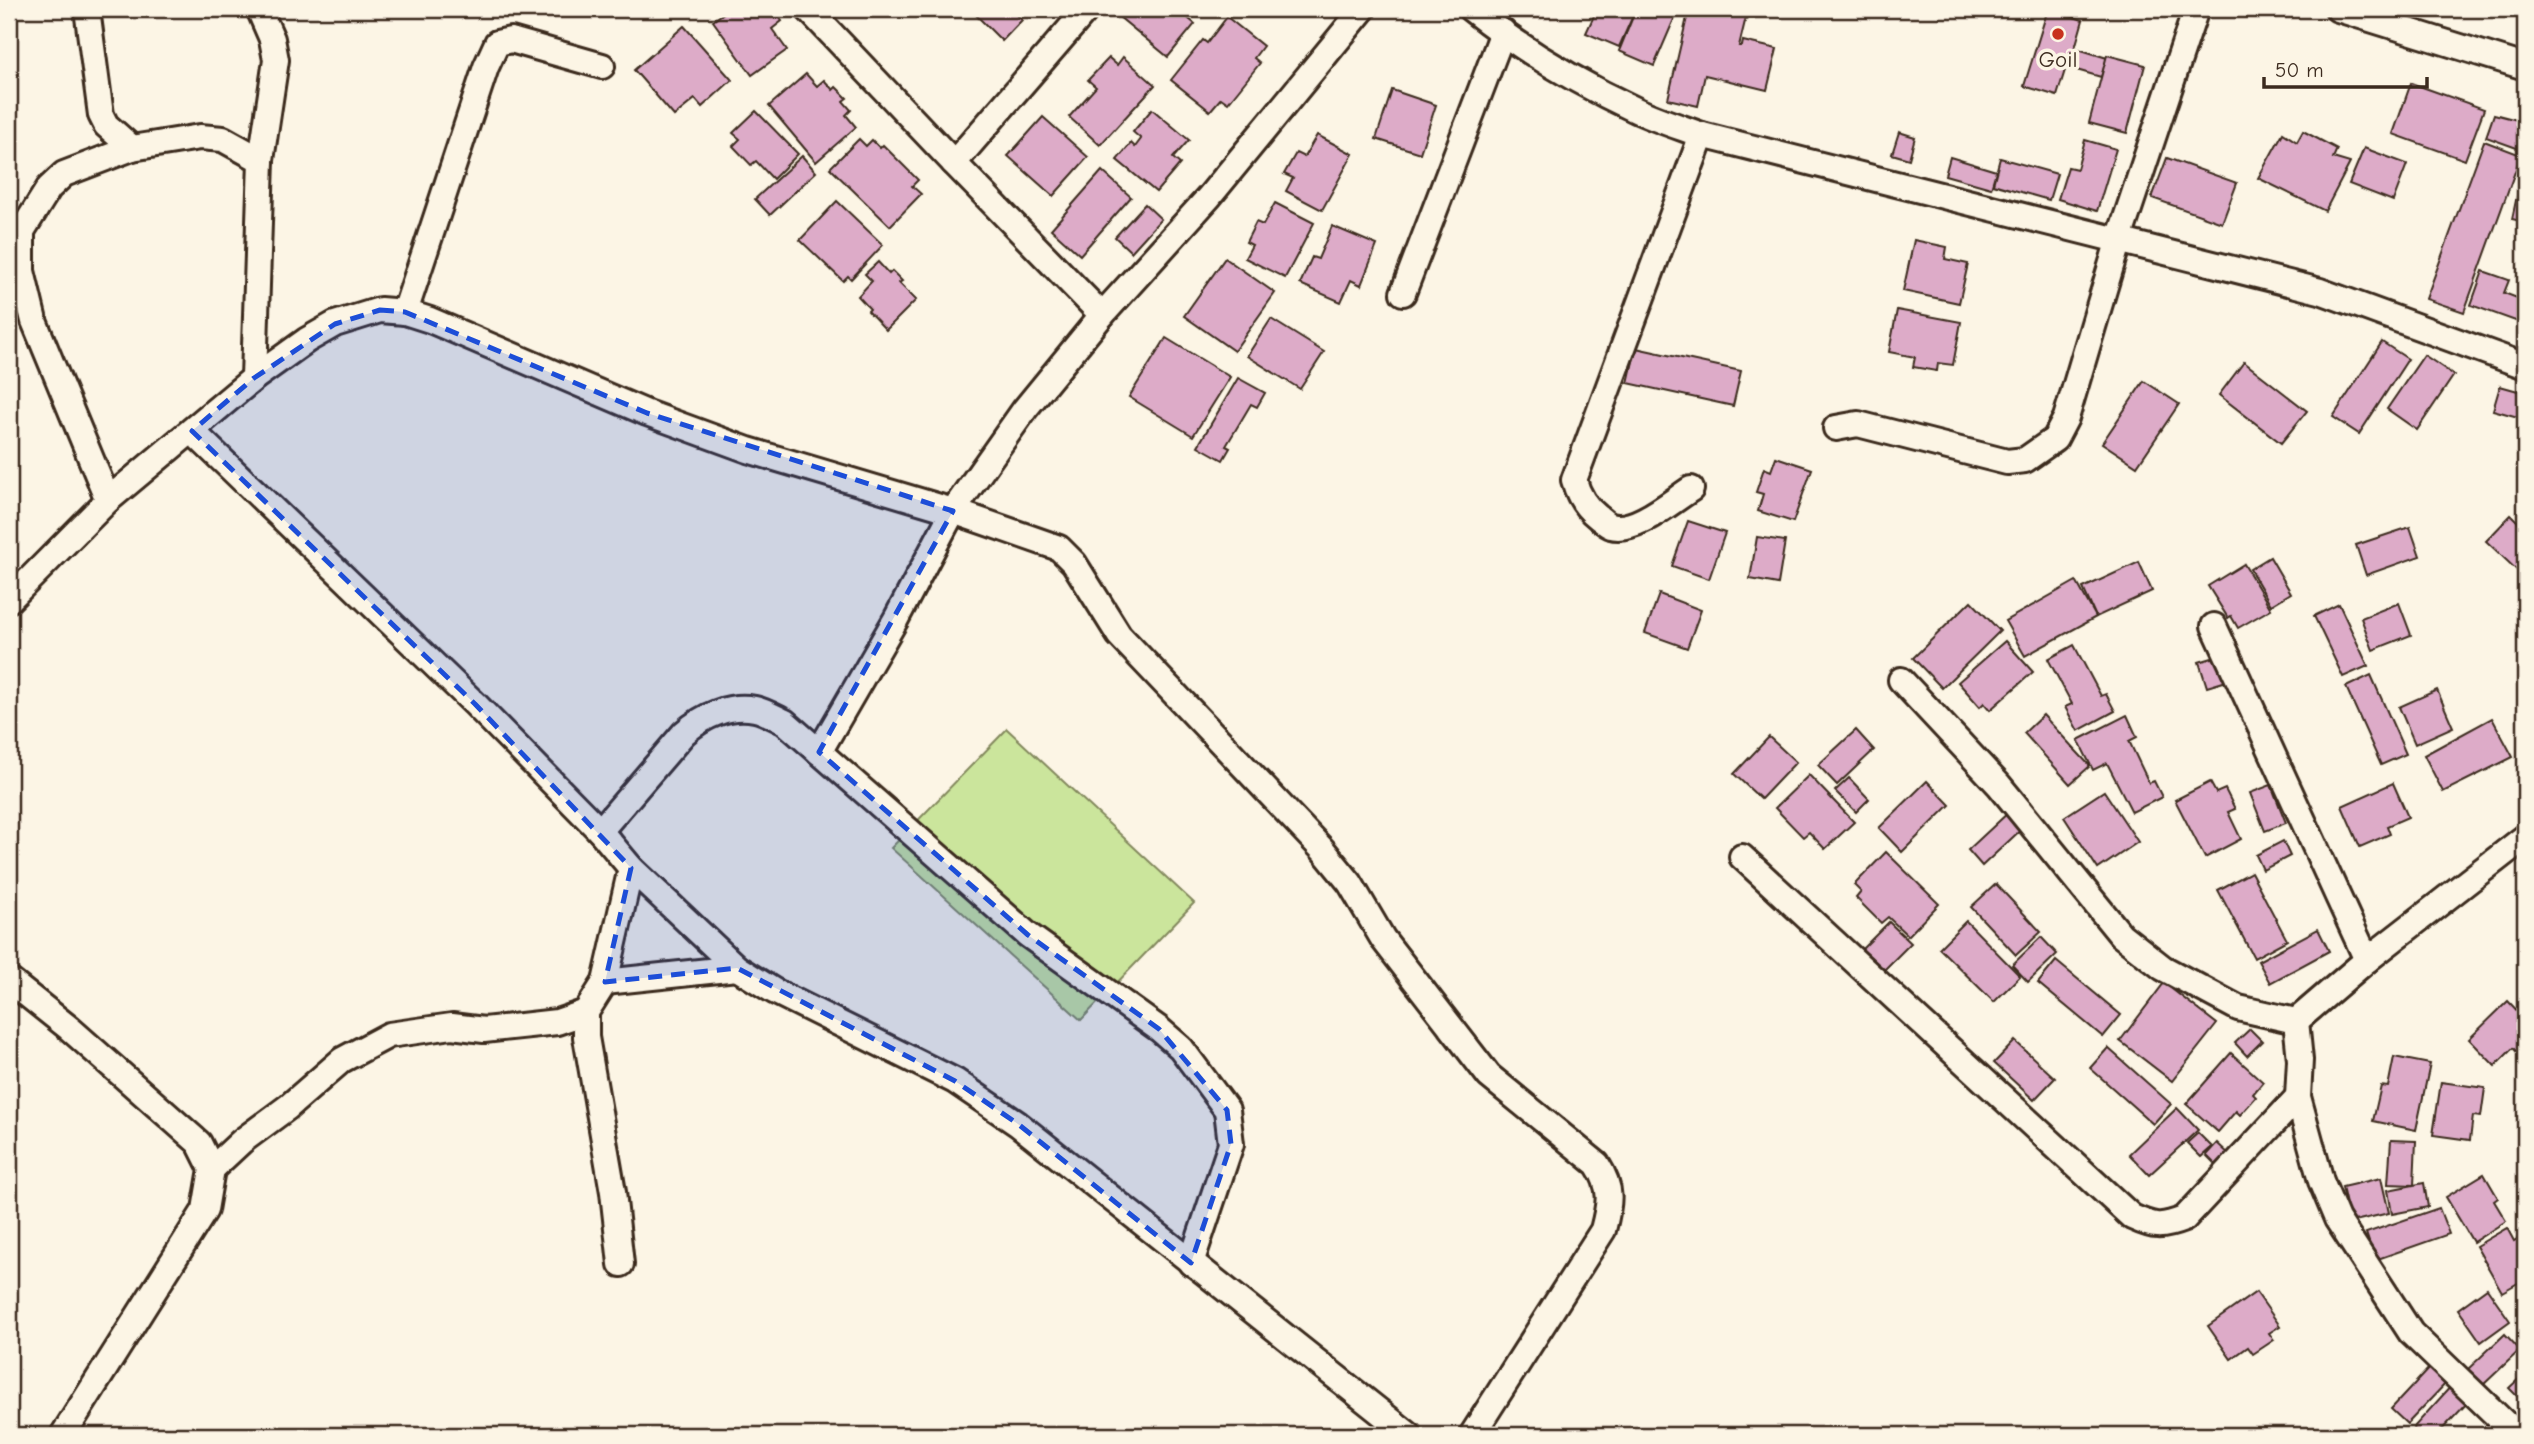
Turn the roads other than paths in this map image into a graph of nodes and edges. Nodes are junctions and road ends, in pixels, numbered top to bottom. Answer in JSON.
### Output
{"nodes":[{"id":1,"x":87,"y":9,"type":"edge"},
{"id":2,"x":259,"y":9,"type":"edge"},
{"id":3,"x":808,"y":9,"type":"edge"},
{"id":4,"x":1087,"y":9,"type":"edge"},
{"id":5,"x":1363,"y":9,"type":"edge"},
{"id":6,"x":1471,"y":9,"type":"edge"},
{"id":7,"x":2196,"y":9,"type":"edge"},
{"id":8,"x":2338,"y":9,"type":"edge"},
{"id":9,"x":1503,"y":32,"type":"junction"},
{"id":10,"x":602,"y":66,"type":"dead end"},
{"id":11,"x":2525,"y":67,"type":"edge"},
{"id":12,"x":1702,"y":135,"type":"junction"},
{"id":13,"x":132,"y":148,"type":"junction"},
{"id":14,"x":261,"y":160,"type":"junction"},
{"id":15,"x":954,"y":163,"type":"junction"},
{"id":16,"x":15,"y":232,"type":"edge"},
{"id":17,"x":2119,"y":239,"type":"junction"},
{"id":18,"x":1403,"y":293,"type":"dead end"},
{"id":19,"x":405,"y":312,"type":"junction"},
{"id":20,"x":1102,"y":315,"type":"junction"},
{"id":21,"x":2525,"y":366,"type":"edge"},
{"id":22,"x":254,"y":378,"type":"junction"},
{"id":23,"x":1836,"y":428,"type":"dead end"},
{"id":24,"x":192,"y":430,"type":"junction"},
{"id":25,"x":1691,"y":489,"type":"dead end"},
{"id":26,"x":108,"y":500,"type":"junction"},
{"id":27,"x":953,"y":511,"type":"junction"},
{"id":28,"x":9,"y":600,"type":"edge"},
{"id":29,"x":2214,"y":626,"type":"dead end"},
{"id":30,"x":1901,"y":680,"type":"dead end"},
{"id":31,"x":819,"y":752,"type":"junction"},
{"id":32,"x":600,"y":831,"type":"junction"},
{"id":33,"x":2525,"y":837,"type":"edge"},
{"id":34,"x":1742,"y":858,"type":"dead end"},
{"id":35,"x":631,"y":868,"type":"junction"},
{"id":36,"x":2367,"y":960,"type":"junction"},
{"id":37,"x":737,"y":968,"type":"junction"},
{"id":38,"x":605,"y":982,"type":"junction"},
{"id":39,"x":11,"y":985,"type":"edge"},
{"id":40,"x":586,"y":1012,"type":"junction"},
{"id":41,"x":2296,"y":1021,"type":"junction"},
{"id":42,"x":2298,"y":1097,"type":"junction"},
{"id":43,"x":212,"y":1169,"type":"junction"},
{"id":44,"x":1191,"y":1263,"type":"junction"},
{"id":45,"x":621,"y":1264,"type":"dead end"},
{"id":46,"x":63,"y":1435,"type":"edge"},
{"id":47,"x":1409,"y":1435,"type":"edge"},
{"id":48,"x":1472,"y":1435,"type":"edge"},
{"id":49,"x":2517,"y":1435,"type":"edge"}],
"edges":[{"from":1,"to":13,"type":"street"},
{"from":2,"to":14,"type":"street"},
{"from":3,"to":15,"type":"street"},
{"from":4,"to":15,"type":"street"},
{"from":5,"to":20,"type":"street"},
{"from":6,"to":9,"type":"street"},
{"from":7,"to":17,"type":"street"},
{"from":8,"to":11,"type":"street"},
{"from":9,"to":12,"type":"street"},
{"from":9,"to":18,"type":"street"},
{"from":10,"to":19,"type":"street"},
{"from":12,"to":17,"type":"street"},
{"from":12,"to":25,"type":"street"},
{"from":13,"to":14,"type":"street"},
{"from":13,"to":16,"type":"street"},
{"from":14,"to":22,"type":"street"},
{"from":15,"to":20,"type":"street"},
{"from":16,"to":26,"type":"street"},
{"from":17,"to":21,"type":"street"},
{"from":17,"to":23,"type":"street"},
{"from":19,"to":22,"type":"street"},
{"from":19,"to":27,"type":"street"},
{"from":20,"to":27,"type":"street"},
{"from":22,"to":24,"type":"street"},
{"from":24,"to":26,"type":"street"},
{"from":24,"to":32,"type":"street"},
{"from":26,"to":28,"type":"street"},
{"from":27,"to":31,"type":"street"},
{"from":27,"to":48,"type":"street"},
{"from":29,"to":36,"type":"street"},
{"from":30,"to":41,"type":"street"},
{"from":31,"to":32,"type":"street"},
{"from":31,"to":44,"type":"street"},
{"from":32,"to":35,"type":"street"},
{"from":33,"to":36,"type":"street"},
{"from":34,"to":42,"type":"street"},
{"from":35,"to":37,"type":"street"},
{"from":35,"to":38,"type":"street"},
{"from":36,"to":41,"type":"street"},
{"from":37,"to":38,"type":"street"},
{"from":37,"to":44,"type":"street"},
{"from":38,"to":40,"type":"street"},
{"from":39,"to":43,"type":"street"},
{"from":40,"to":43,"type":"street"},
{"from":40,"to":45,"type":"street"},
{"from":41,"to":42,"type":"street"},
{"from":42,"to":49,"type":"street"},
{"from":43,"to":46,"type":"street"},
{"from":44,"to":47,"type":"street"}]}
